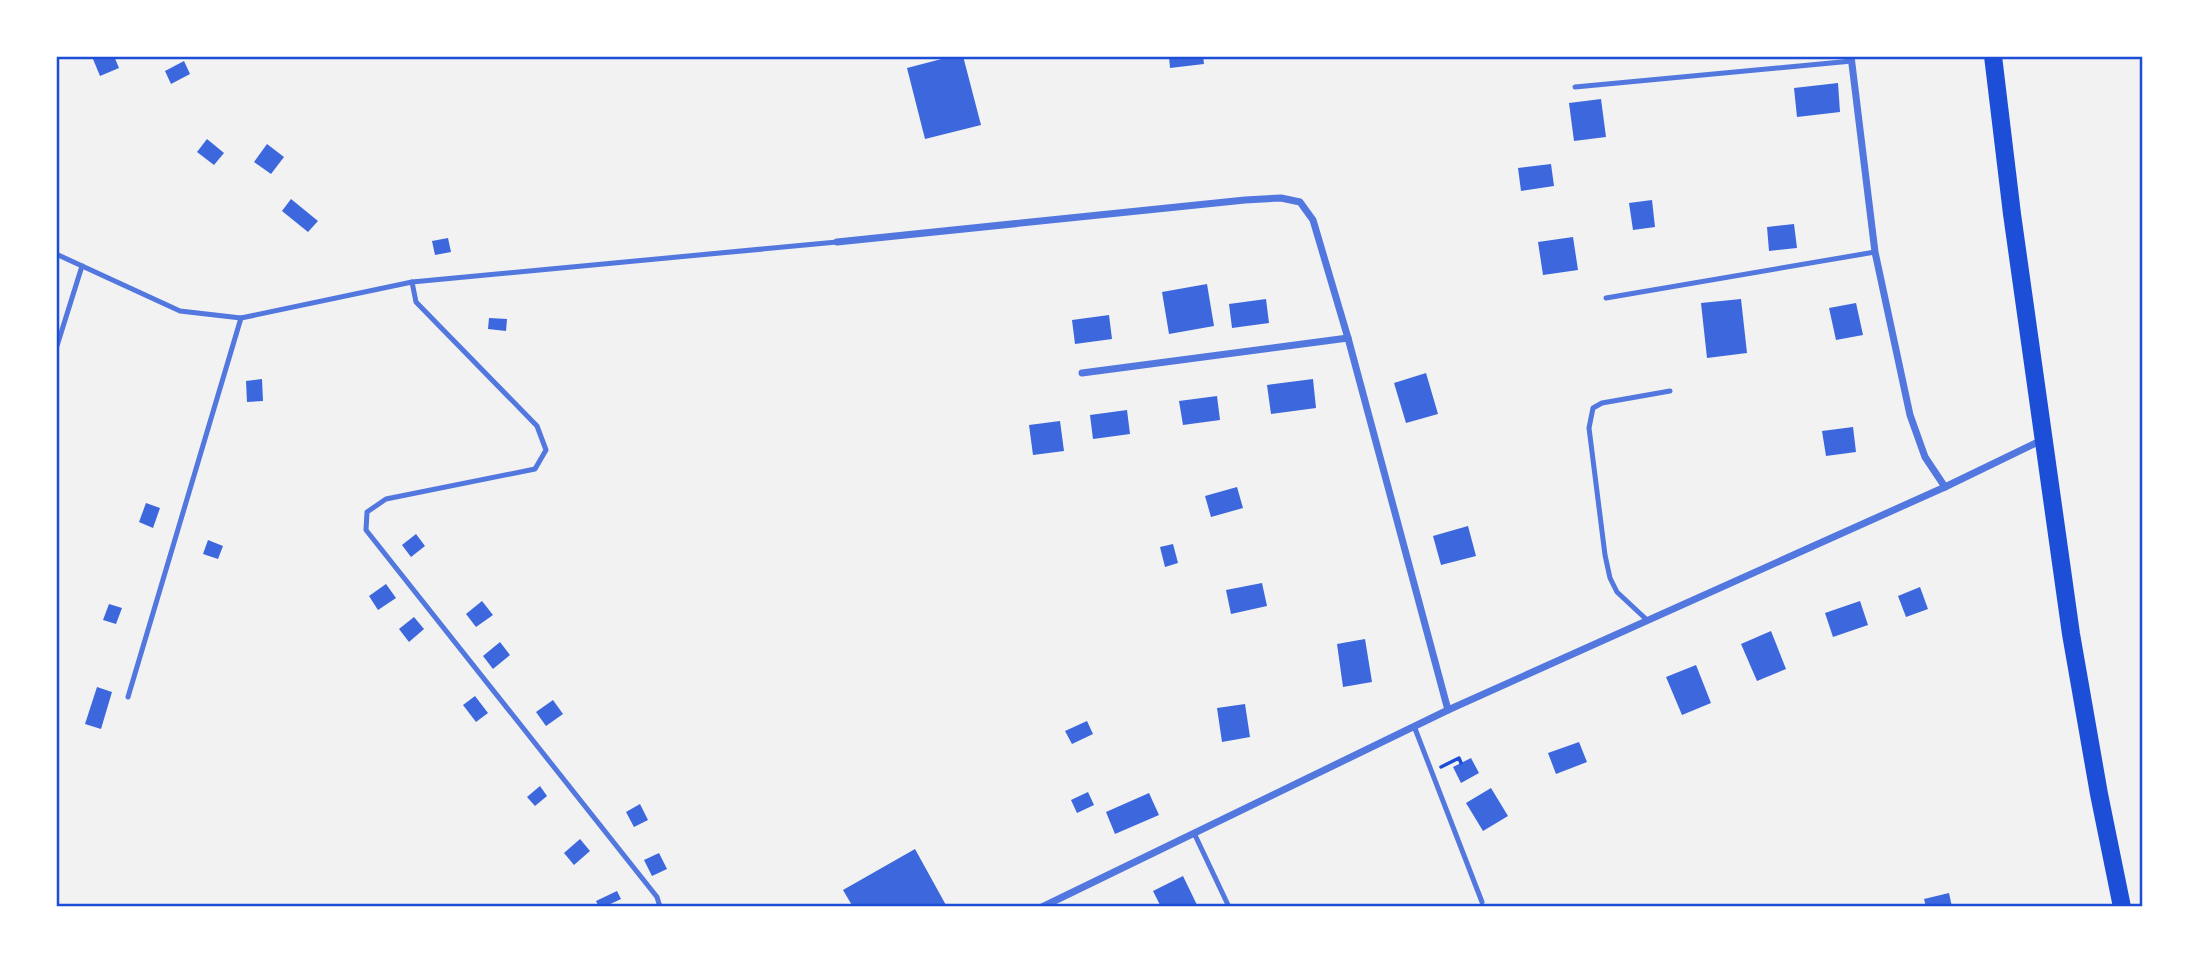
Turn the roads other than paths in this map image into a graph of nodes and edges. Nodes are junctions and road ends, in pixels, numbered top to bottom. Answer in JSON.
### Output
{"nodes":[{"id":1,"x":1993,"y":56,"type":"edge"},
{"id":2,"x":1852,"y":59,"type":"edge"},
{"id":3,"x":1575,"y":87,"type":"dead end"},
{"id":4,"x":837,"y":242,"type":"joint"},
{"id":5,"x":1875,"y":252,"type":"junction"},
{"id":6,"x":56,"y":254,"type":"edge"},
{"id":7,"x":82,"y":266,"type":"junction"},
{"id":8,"x":412,"y":282,"type":"junction"},
{"id":9,"x":1606,"y":298,"type":"dead end"},
{"id":10,"x":241,"y":318,"type":"junction"},
{"id":11,"x":1348,"y":338,"type":"junction"},
{"id":12,"x":56,"y":349,"type":"edge"},
{"id":13,"x":1083,"y":373,"type":"dead end"},
{"id":14,"x":1670,"y":390,"type":"dead end"},
{"id":15,"x":2043,"y":439,"type":"junction"},
{"id":16,"x":1945,"y":486,"type":"junction"},
{"id":17,"x":1647,"y":620,"type":"junction"},
{"id":18,"x":128,"y":697,"type":"dead end"},
{"id":19,"x":1448,"y":710,"type":"junction"},
{"id":20,"x":1414,"y":726,"type":"junction"},
{"id":21,"x":1194,"y":833,"type":"junction"},
{"id":22,"x":1482,"y":902,"type":"dead end"},
{"id":23,"x":660,"y":907,"type":"edge"},
{"id":24,"x":1042,"y":907,"type":"edge"},
{"id":25,"x":1229,"y":907,"type":"edge"},
{"id":26,"x":2122,"y":907,"type":"edge"}],
"edges":[{"from":1,"to":15,"type":"highway"},
{"from":2,"to":3,"type":"lane"},
{"from":2,"to":5,"type":"street"},
{"from":4,"to":8,"type":"lane"},
{"from":4,"to":11,"type":"street"},
{"from":5,"to":9,"type":"lane"},
{"from":5,"to":16,"type":"street"},
{"from":6,"to":7,"type":"lane"},
{"from":7,"to":10,"type":"lane"},
{"from":7,"to":12,"type":"lane"},
{"from":8,"to":10,"type":"lane"},
{"from":8,"to":23,"type":"lane"},
{"from":10,"to":18,"type":"lane"},
{"from":11,"to":13,"type":"street"},
{"from":11,"to":19,"type":"street"},
{"from":14,"to":17,"type":"lane"},
{"from":15,"to":16,"type":"street"},
{"from":15,"to":26,"type":"highway"},
{"from":16,"to":17,"type":"street"},
{"from":17,"to":19,"type":"street"},
{"from":19,"to":20,"type":"street"},
{"from":20,"to":21,"type":"street"},
{"from":20,"to":22,"type":"lane"},
{"from":21,"to":24,"type":"street"},
{"from":21,"to":25,"type":"lane"}]}
